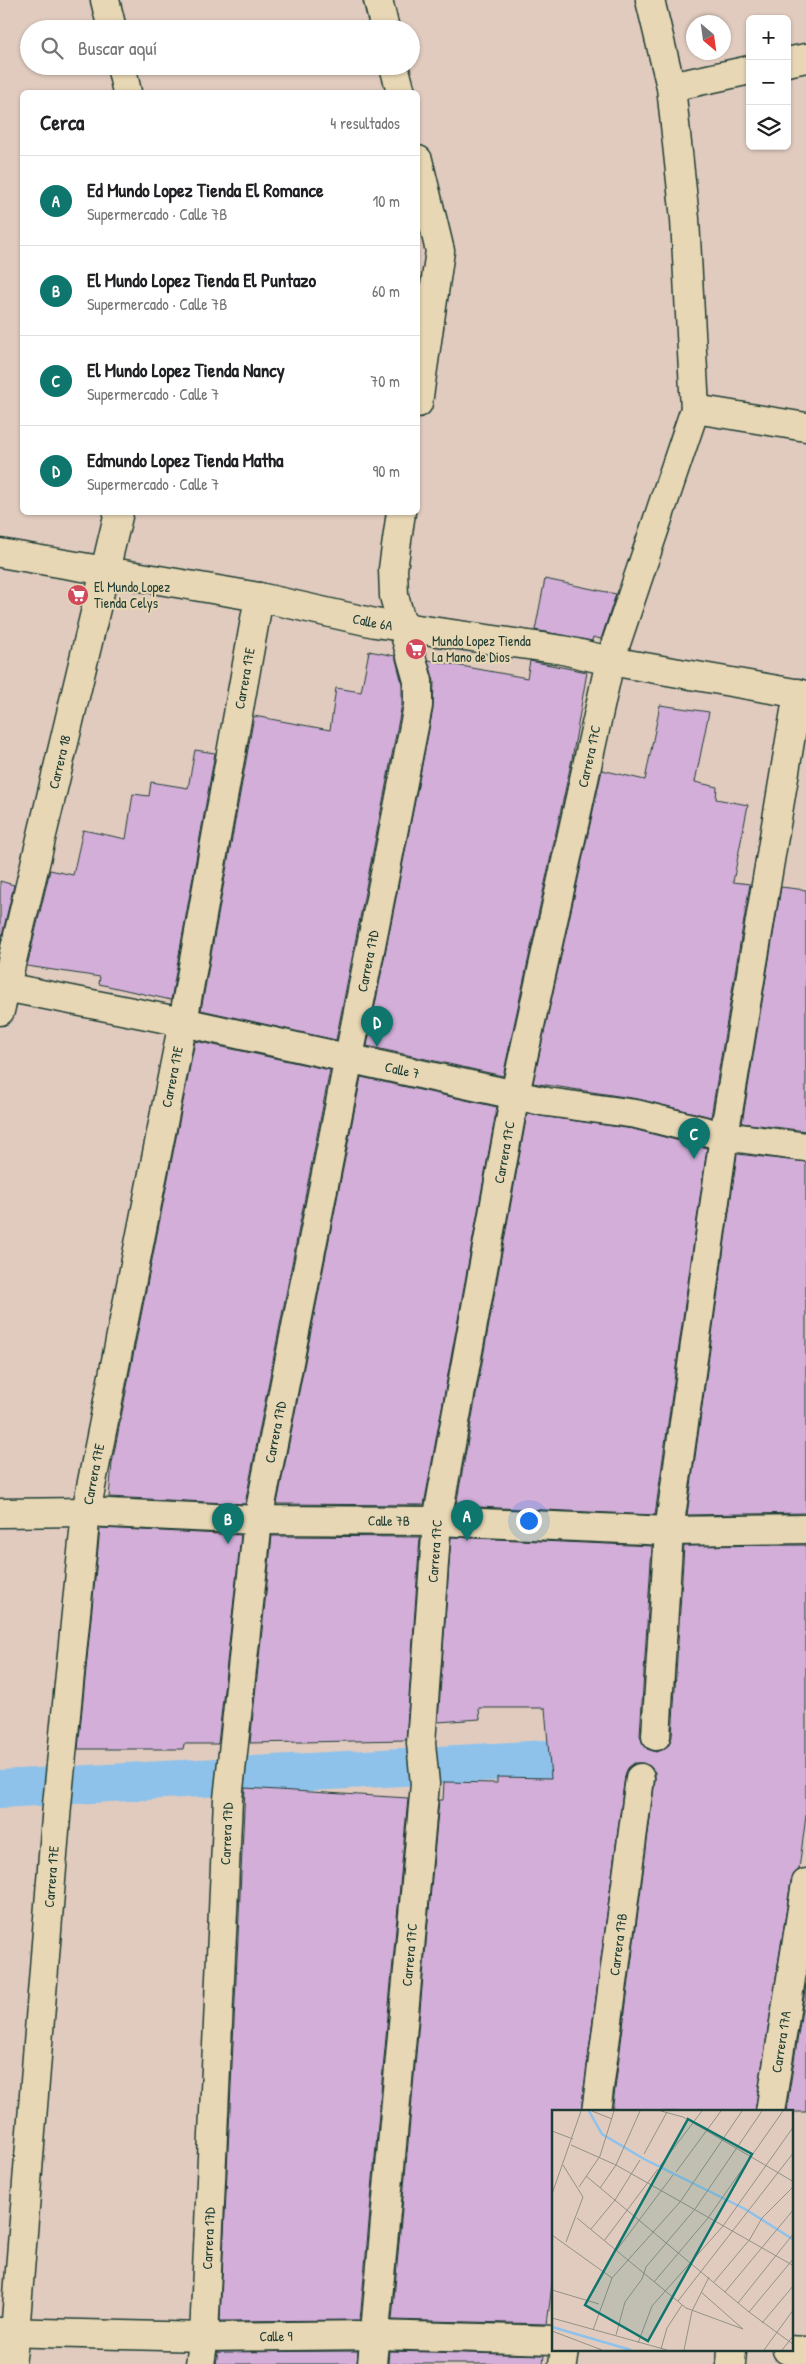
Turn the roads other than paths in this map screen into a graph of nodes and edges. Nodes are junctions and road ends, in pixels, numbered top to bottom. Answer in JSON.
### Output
{"nodes":[{"id":1,"x":105,"y":0,"type":"edge"},
{"id":2,"x":378,"y":0,"type":"edge"},
{"id":3,"x":650,"y":0,"type":"edge"},
{"id":4,"x":110,"y":20,"type":"edge"},
{"id":5,"x":383,"y":20,"type":"edge"},
{"id":6,"x":806,"y":58,"type":"edge"},
{"id":7,"x":791,"y":61,"type":"edge"},
{"id":8,"x":746,"y":71,"type":"edge"},
{"id":9,"x":123,"y":75,"type":"edge"},
{"id":10,"x":396,"y":75,"type":"edge"},
{"id":11,"x":671,"y":87,"type":"junction"},
{"id":12,"x":127,"y":90,"type":"edge"},
{"id":13,"x":400,"y":90,"type":"edge"},
{"id":14,"x":420,"y":168,"type":"edge"},
{"id":15,"x":420,"y":390,"type":"edge"},
{"id":16,"x":695,"y":409,"type":"junction"},
{"id":17,"x":806,"y":427,"type":"edge"},
{"id":18,"x":118,"y":515,"type":"edge"},
{"id":19,"x":401,"y":515,"type":"edge"},
{"id":20,"x":0,"y":553,"type":"edge"},
{"id":21,"x":107,"y":570,"type":"junction"},
{"id":22,"x":259,"y":597,"type":"junction"},
{"id":23,"x":402,"y":627,"type":"junction"},
{"id":24,"x":610,"y":661,"type":"junction"},
{"id":25,"x":802,"y":694,"type":"edge"},
{"id":26,"x":2,"y":994,"type":"edge"},
{"id":27,"x":183,"y":1022,"type":"junction"},
{"id":28,"x":350,"y":1060,"type":"junction"},
{"id":29,"x":515,"y":1094,"type":"junction"},
{"id":30,"x":724,"y":1136,"type":"junction"},
{"id":31,"x":806,"y":1147,"type":"edge"},
{"id":32,"x":86,"y":1512,"type":"junction"},
{"id":33,"x":0,"y":1513,"type":"edge"},
{"id":34,"x":258,"y":1520,"type":"junction"},
{"id":35,"x":437,"y":1521,"type":"junction"},
{"id":36,"x":806,"y":1529,"type":"edge"},
{"id":37,"x":669,"y":1531,"type":"junction"},
{"id":38,"x":656,"y":1736,"type":"dead end"},
{"id":39,"x":640,"y":1778,"type":"dead end"},
{"id":40,"x":806,"y":1883,"type":"edge"},
{"id":41,"x":596,"y":2110,"type":"edge"},
{"id":42,"x":770,"y":2110,"type":"edge"},
{"id":43,"x":8,"y":2333,"type":"edge"},
{"id":44,"x":375,"y":2335,"type":"junction"},
{"id":45,"x":204,"y":2337,"type":"junction"},
{"id":46,"x":552,"y":2340,"type":"edge"},
{"id":47,"x":10,"y":2364,"type":"edge"},
{"id":48,"x":200,"y":2364,"type":"edge"},
{"id":49,"x":372,"y":2364,"type":"edge"}],
"edges":[{"from":1,"to":4,"type":"street"},
{"from":2,"to":5,"type":"street"},
{"from":3,"to":11,"type":"street"},
{"from":6,"to":7,"type":"street"},
{"from":8,"to":11,"type":"street"},
{"from":9,"to":12,"type":"street"},
{"from":10,"to":13,"type":"street"},
{"from":11,"to":16,"type":"street"},
{"from":14,"to":15,"type":"street"},
{"from":16,"to":17,"type":"street"},
{"from":16,"to":24,"type":"street","name":"Carrera 17C"},
{"from":18,"to":21,"type":"street","name":"Carrera 18"},
{"from":19,"to":23,"type":"street","name":"Carrera 17D"},
{"from":20,"to":21,"type":"street","name":"Calle 6A"},
{"from":21,"to":22,"type":"street","name":"Calle 6A"},
{"from":21,"to":26,"type":"street","name":"Carrera 18"},
{"from":22,"to":23,"type":"street","name":"Calle 6A"},
{"from":22,"to":27,"type":"street","name":"Carrera 17E"},
{"from":23,"to":24,"type":"street","name":"Calle 6A"},
{"from":23,"to":28,"type":"street","name":"Carrera 17D"},
{"from":24,"to":25,"type":"street","name":"Calle 6A"},
{"from":24,"to":29,"type":"street","name":"Carrera 17C"},
{"from":25,"to":30,"type":"street"},
{"from":26,"to":27,"type":"street","name":"Calle 7"},
{"from":27,"to":28,"type":"street","name":"Calle 7"},
{"from":27,"to":32,"type":"street","name":"Carrera 17E"},
{"from":28,"to":29,"type":"street","name":"Calle 7"},
{"from":28,"to":34,"type":"street","name":"Carrera 17D"},
{"from":29,"to":30,"type":"street","name":"Calle 7"},
{"from":29,"to":35,"type":"street","name":"Carrera 17C"},
{"from":30,"to":31,"type":"street","name":"Calle 7"},
{"from":30,"to":37,"type":"street"},
{"from":32,"to":33,"type":"street","name":"Calle 7B"},
{"from":32,"to":34,"type":"street","name":"Calle 7B"},
{"from":32,"to":43,"type":"street","name":"Carrera 17E"},
{"from":34,"to":35,"type":"street","name":"Calle 7B"},
{"from":34,"to":45,"type":"street","name":"Carrera 17D"},
{"from":35,"to":37,"type":"street","name":"Calle 7B"},
{"from":35,"to":44,"type":"street","name":"Carrera 17C"},
{"from":36,"to":37,"type":"street","name":"Calle 7B"},
{"from":37,"to":38,"type":"street"},
{"from":39,"to":41,"type":"street","name":"Carrera 17B"},
{"from":40,"to":42,"type":"street","name":"Carrera 17A"},
{"from":43,"to":45,"type":"street","name":"Calle 9"},
{"from":43,"to":47,"type":"street","name":"Carrera 17E"},
{"from":44,"to":45,"type":"street","name":"Calle 9"},
{"from":44,"to":46,"type":"street","name":"Calle 9"},
{"from":44,"to":49,"type":"street","name":"Carrera 17C"},
{"from":45,"to":48,"type":"street","name":"Carrera 17D"}]}
